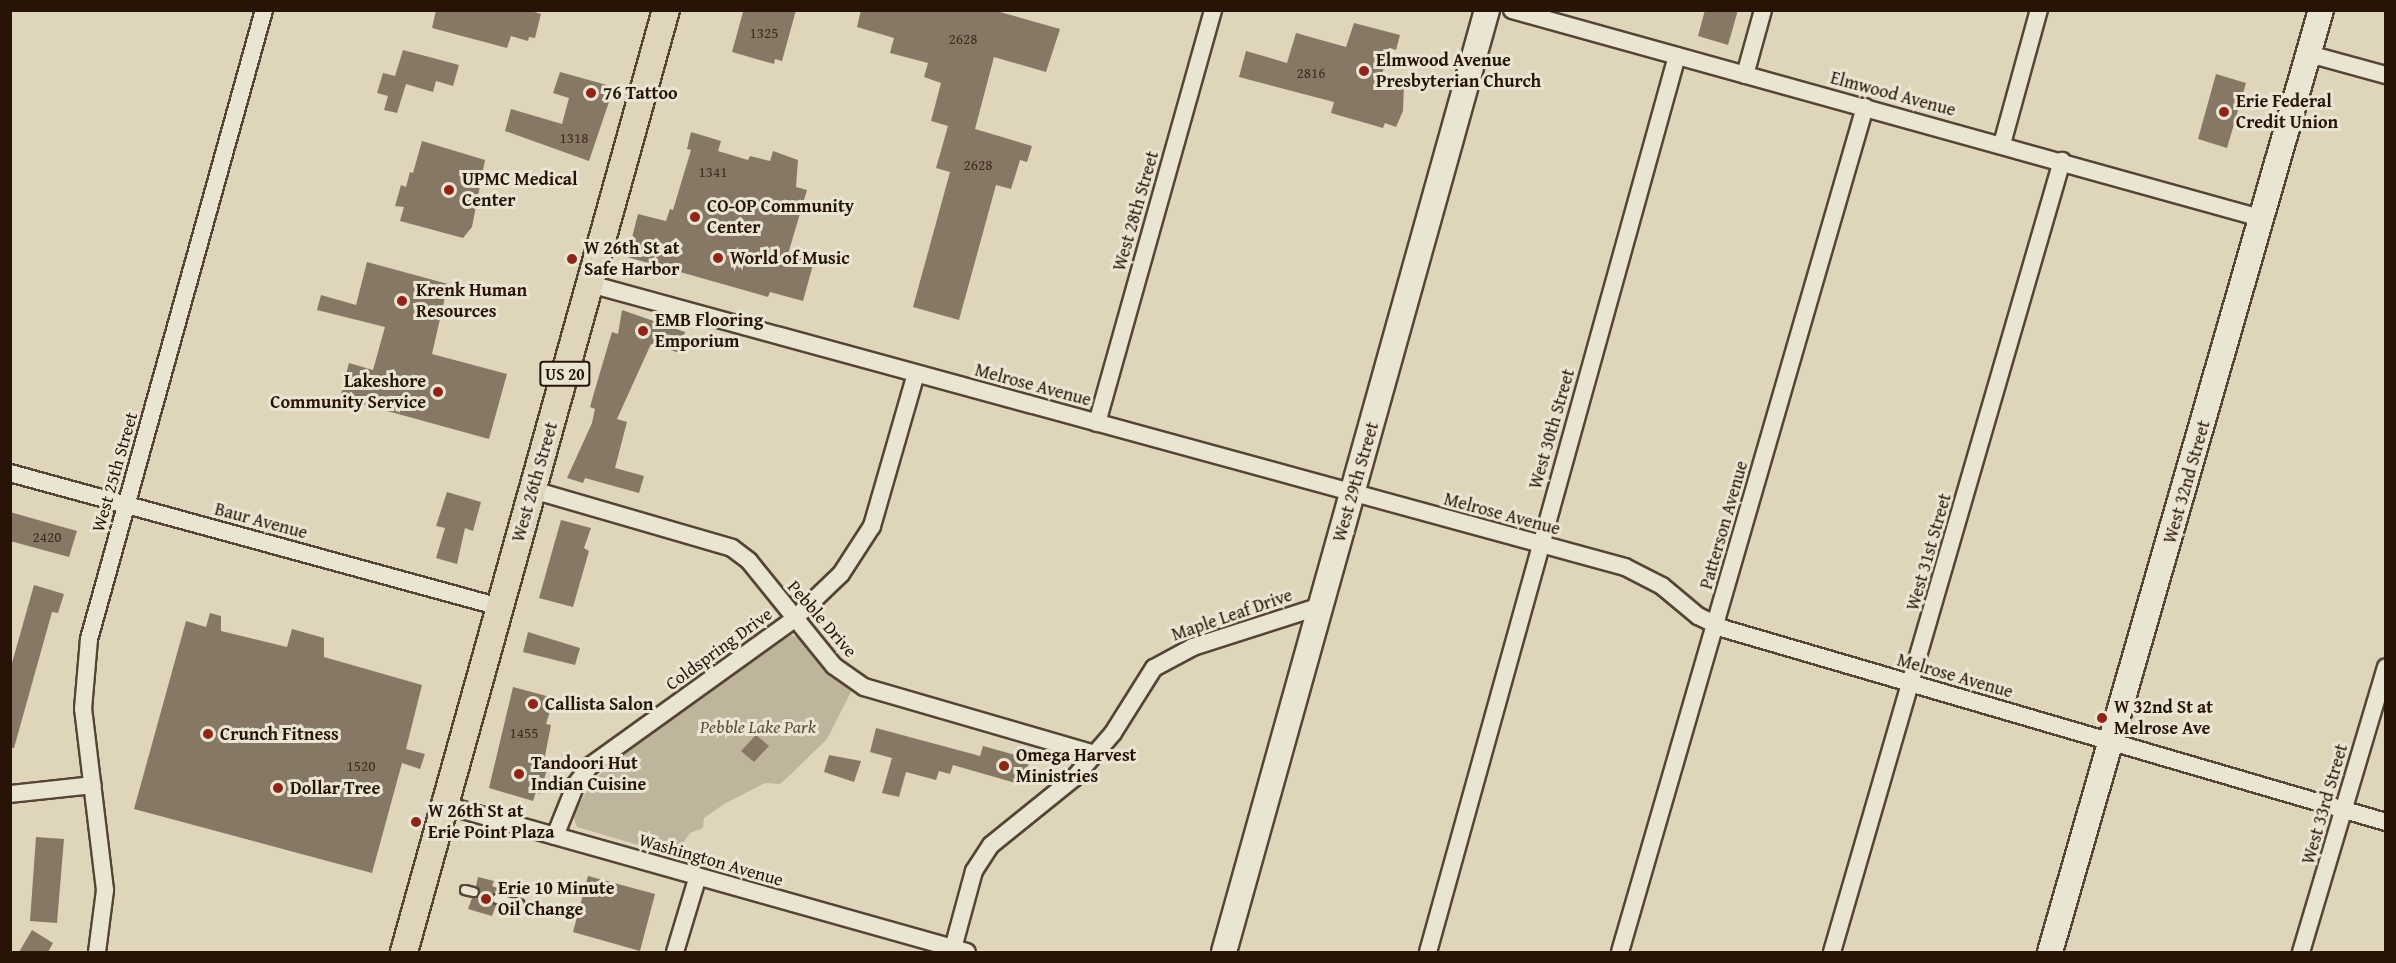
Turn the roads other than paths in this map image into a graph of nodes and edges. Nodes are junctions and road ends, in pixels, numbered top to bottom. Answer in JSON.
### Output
{"nodes":[{"id":1,"x":264,"y":10,"type":"edge"},
{"id":2,"x":1213,"y":10,"type":"edge"},
{"id":3,"x":1487,"y":10,"type":"edge"},
{"id":4,"x":1512,"y":10,"type":"edge"},
{"id":5,"x":1763,"y":10,"type":"edge"},
{"id":6,"x":2039,"y":10,"type":"edge"},
{"id":7,"x":2321,"y":10,"type":"edge"},
{"id":8,"x":662,"y":14,"type":"edge"},
{"id":9,"x":2309,"y":54,"type":"junction"},
{"id":10,"x":1677,"y":56,"type":"junction"},
{"id":11,"x":1745,"y":75,"type":"junction"},
{"id":12,"x":2385,"y":75,"type":"edge"},
{"id":13,"x":1865,"y":107,"type":"junction"},
{"id":14,"x":2002,"y":144,"type":"junction"},
{"id":15,"x":2062,"y":161,"type":"junction"},
{"id":16,"x":2264,"y":219,"type":"junction"},
{"id":17,"x":590,"y":284,"type":"junction"},
{"id":18,"x":916,"y":374,"type":"junction"},
{"id":19,"x":1097,"y":423,"type":"junction"},
{"id":20,"x":10,"y":472,"type":"edge"},
{"id":21,"x":533,"y":490,"type":"junction"},
{"id":22,"x":1353,"y":493,"type":"junction"},
{"id":23,"x":126,"y":504,"type":"junction"},
{"id":24,"x":1540,"y":544,"type":"junction"},
{"id":25,"x":1321,"y":606,"type":"junction"},
{"id":26,"x":500,"y":607,"type":"junction"},
{"id":27,"x":793,"y":620,"type":"junction"},
{"id":28,"x":1715,"y":626,"type":"junction"},
{"id":29,"x":2385,"y":667,"type":"edge"},
{"id":30,"x":1912,"y":684,"type":"junction"},
{"id":31,"x":2112,"y":742,"type":"junction"},
{"id":32,"x":1095,"y":754,"type":"junction"},
{"id":33,"x":93,"y":785,"type":"junction"},
{"id":34,"x":10,"y":794,"type":"edge"},
{"id":35,"x":445,"y":805,"type":"junction"},
{"id":36,"x":2344,"y":809,"type":"junction"},
{"id":37,"x":2385,"y":822,"type":"edge"},
{"id":38,"x":555,"y":836,"type":"junction"},
{"id":39,"x":698,"y":876,"type":"junction"},
{"id":40,"x":497,"y":899,"type":"dead end"},
{"id":41,"x":519,"y":904,"type":"dead end"},
{"id":42,"x":957,"y":951,"type":"edge"},
{"id":43,"x":97,"y":952,"type":"edge"},
{"id":44,"x":404,"y":952,"type":"edge"},
{"id":45,"x":675,"y":952,"type":"edge"},
{"id":46,"x":1224,"y":952,"type":"edge"},
{"id":47,"x":1428,"y":952,"type":"edge"},
{"id":48,"x":1620,"y":952,"type":"edge"},
{"id":49,"x":1832,"y":952,"type":"edge"},
{"id":50,"x":2050,"y":952,"type":"edge"},
{"id":51,"x":2301,"y":952,"type":"edge"}],
"edges":[{"from":1,"to":23,"type":"street","name":"West 25th Street"},
{"from":2,"to":19,"type":"street","name":"West 28th Street"},
{"from":3,"to":22,"type":"street","name":"West 29th Street"},
{"from":4,"to":10,"type":"street","name":"Elmwood Avenue"},
{"from":5,"to":11,"type":"street"},
{"from":6,"to":14,"type":"street"},
{"from":7,"to":9,"type":"street","name":"West 32nd Street"},
{"from":8,"to":17,"type":"main road","name":"West 26th Street","number":"US 20"},
{"from":9,"to":12,"type":"street"},
{"from":9,"to":16,"type":"street","name":"West 32nd Street"},
{"from":10,"to":11,"type":"street","name":"Elmwood Avenue"},
{"from":10,"to":24,"type":"street","name":"West 30th Street"},
{"from":11,"to":13,"type":"street","name":"Elmwood Avenue"},
{"from":13,"to":14,"type":"street","name":"Elmwood Avenue"},
{"from":13,"to":28,"type":"street","name":"Patterson Avenue"},
{"from":14,"to":15,"type":"street","name":"Elmwood Avenue"},
{"from":15,"to":16,"type":"street","name":"Elmwood Avenue"},
{"from":15,"to":30,"type":"street","name":"West 31st Street"},
{"from":16,"to":31,"type":"street","name":"West 32nd Street"},
{"from":17,"to":18,"type":"street","name":"Melrose Avenue"},
{"from":17,"to":21,"type":"main road","name":"West 26th Street","number":"US 20"},
{"from":18,"to":19,"type":"street","name":"Melrose Avenue"},
{"from":18,"to":27,"type":"street","name":"Coldspring Drive"},
{"from":19,"to":22,"type":"street","name":"Melrose Avenue"},
{"from":20,"to":23,"type":"street","name":"Baur Avenue"},
{"from":21,"to":26,"type":"main road","name":"West 26th Street","number":"US 20"},
{"from":21,"to":27,"type":"street","name":"Pebble Drive"},
{"from":22,"to":24,"type":"street","name":"Melrose Avenue"},
{"from":22,"to":25,"type":"street","name":"West 29th Street"},
{"from":23,"to":26,"type":"street","name":"Baur Avenue"},
{"from":23,"to":33,"type":"street","name":"West 25th Street"},
{"from":24,"to":28,"type":"street","name":"Melrose Avenue"},
{"from":24,"to":47,"type":"street","name":"West 30th Street"},
{"from":25,"to":32,"type":"street","name":"Maple Leaf Drive"},
{"from":25,"to":46,"type":"street","name":"West 29th Street"},
{"from":26,"to":35,"type":"main road","name":"West 26th Street","number":"US 20"},
{"from":27,"to":32,"type":"street","name":"Pebble Drive"},
{"from":27,"to":38,"type":"street","name":"Coldspring Drive"},
{"from":28,"to":30,"type":"street","name":"Melrose Avenue"},
{"from":28,"to":48,"type":"street","name":"Patterson Avenue"},
{"from":29,"to":36,"type":"street","name":"West 33rd Street"},
{"from":30,"to":31,"type":"street","name":"Melrose Avenue"},
{"from":30,"to":49,"type":"street","name":"West 31st Street"},
{"from":31,"to":36,"type":"street","name":"Melrose Avenue"},
{"from":31,"to":50,"type":"street","name":"West 32nd Street"},
{"from":32,"to":42,"type":"street","name":"Maple Leaf Drive"},
{"from":33,"to":34,"type":"street"},
{"from":33,"to":43,"type":"street","name":"West 25th Street"},
{"from":35,"to":38,"type":"street","name":"Washington Avenue"},
{"from":35,"to":44,"type":"main road","name":"West 26th Street","number":"US 20"},
{"from":36,"to":37,"type":"street","name":"Melrose Avenue"},
{"from":36,"to":51,"type":"street","name":"West 33rd Street"},
{"from":38,"to":39,"type":"street","name":"Washington Avenue"},
{"from":39,"to":42,"type":"street","name":"Washington Avenue"},
{"from":39,"to":45,"type":"street"},
{"from":40,"to":41,"type":"lane"}]}
